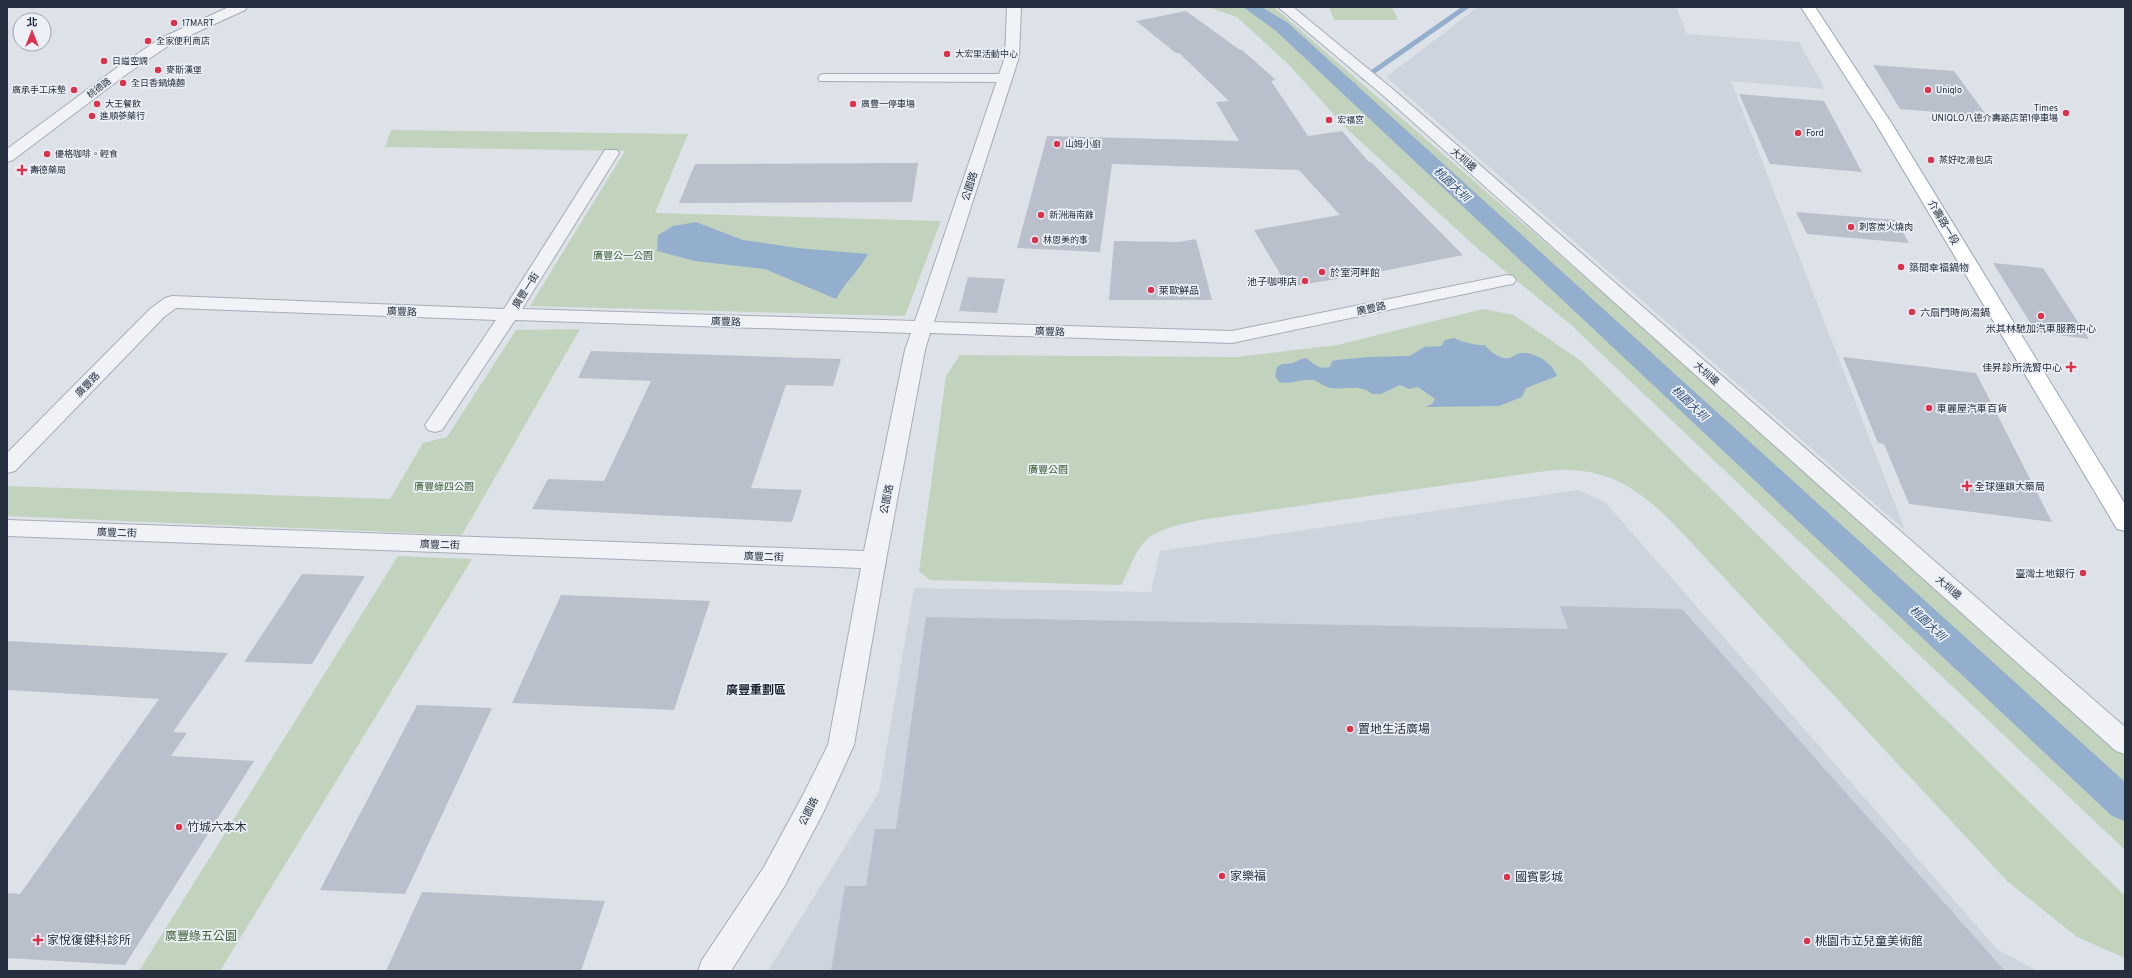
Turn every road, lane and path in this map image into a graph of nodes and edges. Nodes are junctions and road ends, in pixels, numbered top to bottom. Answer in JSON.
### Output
{"nodes":[{"id":1,"x":240,"y":7,"type":"edge"},
{"id":2,"x":1014,"y":7,"type":"edge"},
{"id":3,"x":1285,"y":7,"type":"edge"},
{"id":4,"x":1808,"y":7,"type":"edge"},
{"id":5,"x":824,"y":78,"type":"dead end"},
{"id":6,"x":1005,"y":78,"type":"junction"},
{"id":7,"x":611,"y":153,"type":"dead end"},
{"id":8,"x":7,"y":157,"type":"edge"},
{"id":9,"x":1507,"y":280,"type":"dead end"},
{"id":10,"x":509,"y":315,"type":"junction"},
{"id":11,"x":922,"y":327,"type":"junction"},
{"id":12,"x":435,"y":424,"type":"dead end"},
{"id":13,"x":7,"y":466,"type":"edge"},
{"id":14,"x":2125,"y":523,"type":"edge"},
{"id":15,"x":7,"y":528,"type":"edge"},
{"id":16,"x":874,"y":560,"type":"junction"},
{"id":17,"x":2125,"y":743,"type":"edge"},
{"id":18,"x":713,"y":971,"type":"edge"}],
"edges":[{"from":1,"to":8,"type":"street","name":"桃德路"},
{"from":2,"to":6,"type":"street","name":"公園路"},
{"from":3,"to":17,"type":"street","name":"大圳邊"},
{"from":4,"to":14,"type":"main road","name":"介壽路一段"},
{"from":5,"to":6,"type":"street"},
{"from":6,"to":11,"type":"street","name":"公園路"},
{"from":7,"to":10,"type":"street","name":"廣豐一街"},
{"from":9,"to":11,"type":"street","name":"廣豐路"},
{"from":10,"to":11,"type":"street","name":"廣豐路"},
{"from":10,"to":12,"type":"street","name":"廣豐一街"},
{"from":10,"to":13,"type":"street","name":"廣豐路"},
{"from":11,"to":16,"type":"street","name":"公園路"},
{"from":15,"to":16,"type":"street","name":"廣豐二街"},
{"from":16,"to":18,"type":"street","name":"公園路"}]}
